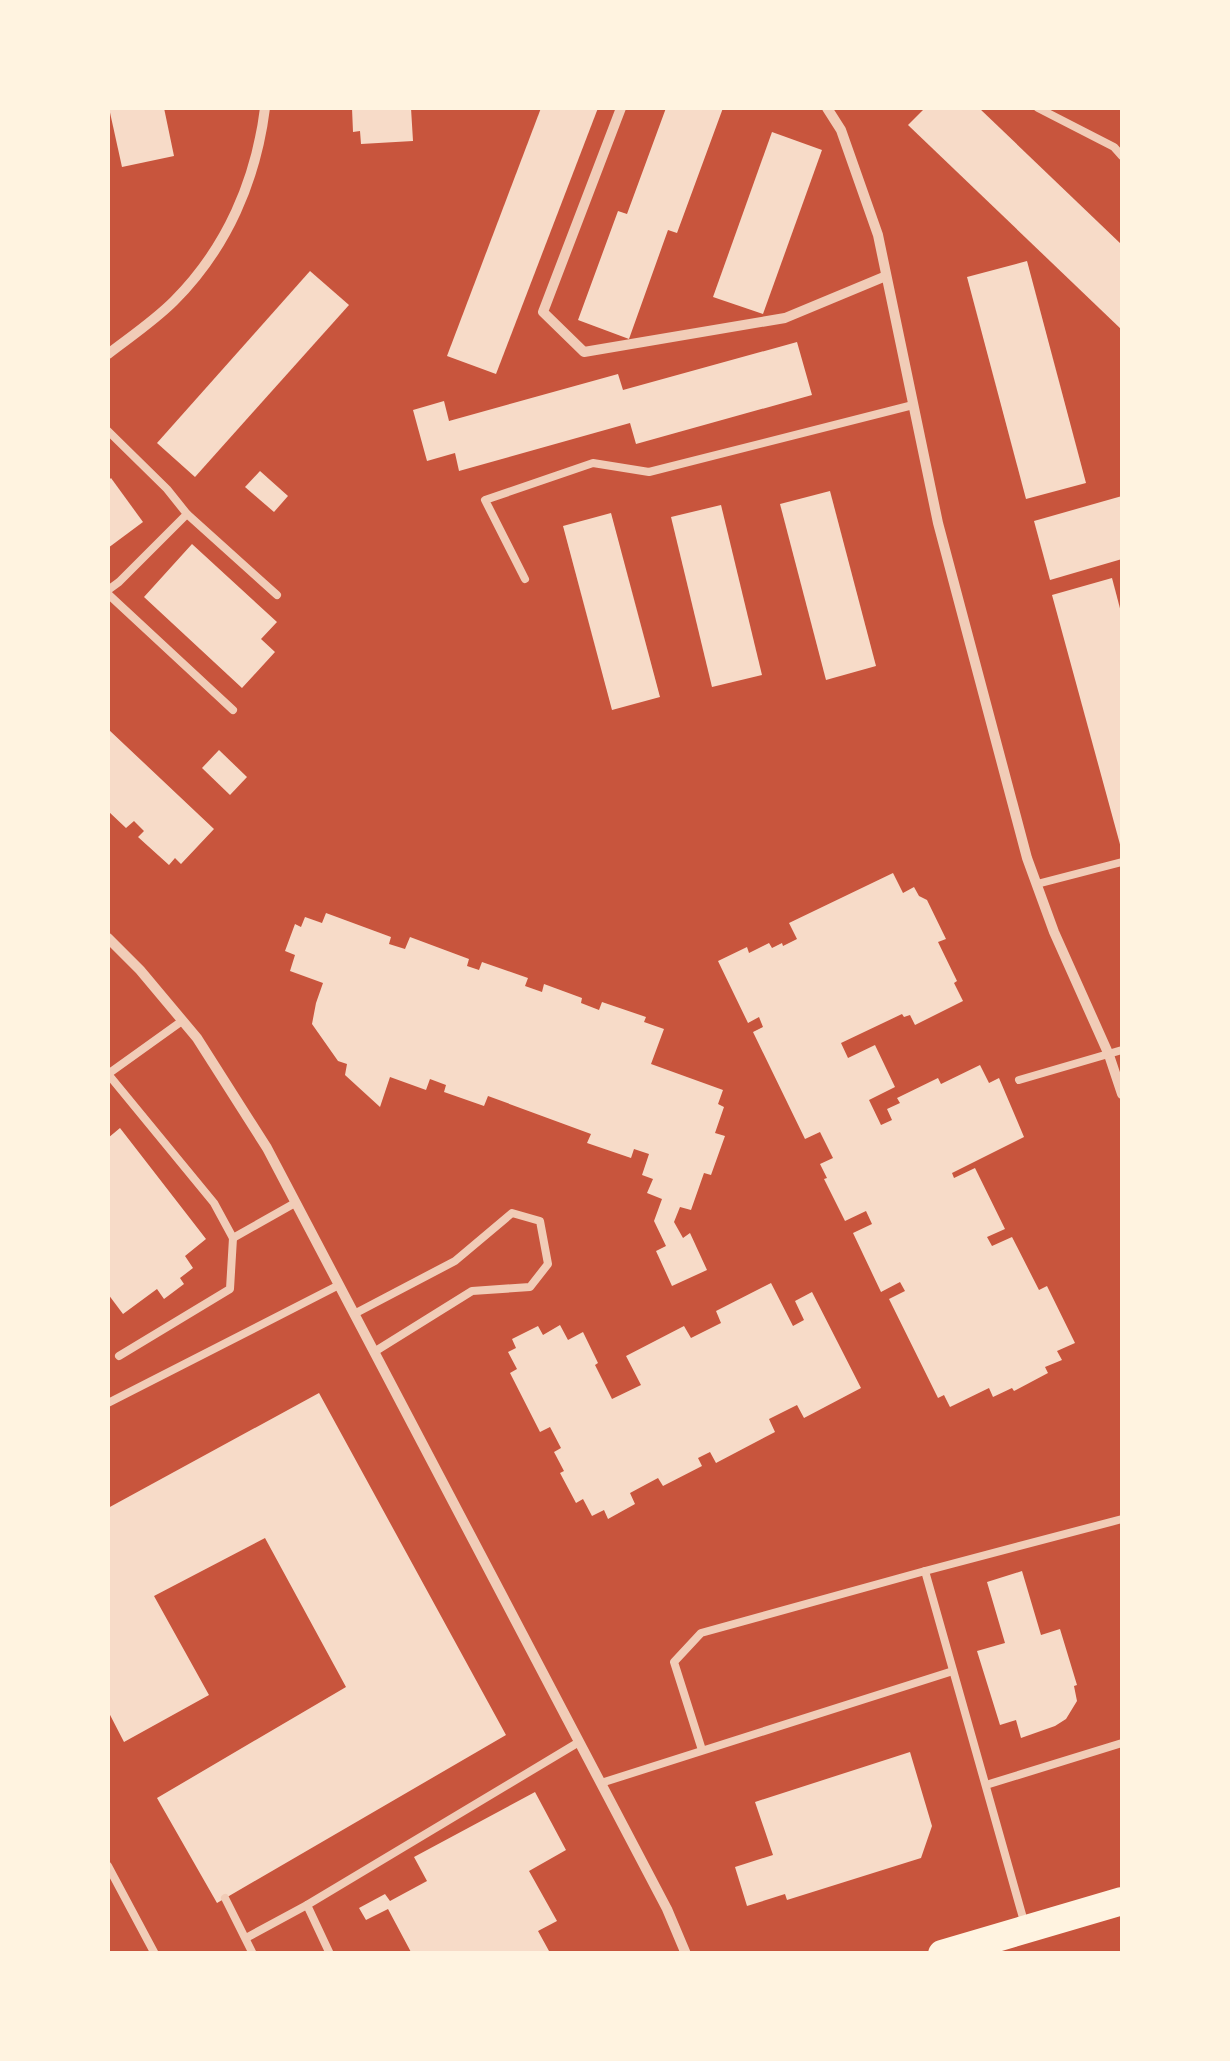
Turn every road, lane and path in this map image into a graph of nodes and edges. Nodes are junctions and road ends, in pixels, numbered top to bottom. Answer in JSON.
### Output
{"nodes":[{"id":1,"x":265,"y":108,"type":"edge"},
{"id":2,"x":621,"y":108,"type":"edge"},
{"id":3,"x":827,"y":108,"type":"edge"},
{"id":4,"x":1038,"y":108,"type":"edge"},
{"id":5,"x":1122,"y":156,"type":"edge"},
{"id":6,"x":886,"y":276,"type":"junction"},
{"id":7,"x":108,"y":354,"type":"edge"},
{"id":8,"x":913,"y":405,"type":"junction"},
{"id":9,"x":108,"y":430,"type":"edge"},
{"id":10,"x":188,"y":514,"type":"junction"},
{"id":11,"x":525,"y":579,"type":"dead end"},
{"id":12,"x":108,"y":592,"type":"edge"},
{"id":13,"x":277,"y":594,"type":"dead end"},
{"id":14,"x":233,"y":710,"type":"dead end"},
{"id":15,"x":1122,"y":862,"type":"edge"},
{"id":16,"x":1037,"y":884,"type":"junction"},
{"id":17,"x":108,"y":938,"type":"edge"},
{"id":18,"x":182,"y":1021,"type":"junction"},
{"id":19,"x":1122,"y":1050,"type":"edge"},
{"id":20,"x":1109,"y":1055,"type":"junction"},
{"id":21,"x":108,"y":1074,"type":"edge"},
{"id":22,"x":1018,"y":1080,"type":"dead end"},
{"id":23,"x":1122,"y":1094,"type":"edge"},
{"id":24,"x":295,"y":1203,"type":"junction"},
{"id":25,"x":233,"y":1238,"type":"junction"},
{"id":26,"x":338,"y":1285,"type":"junction"},
{"id":27,"x":354,"y":1314,"type":"junction"},
{"id":28,"x":374,"y":1352,"type":"junction"},
{"id":29,"x":119,"y":1356,"type":"dead end"},
{"id":30,"x":108,"y":1403,"type":"edge"},
{"id":31,"x":1122,"y":1520,"type":"edge"},
{"id":32,"x":925,"y":1570,"type":"junction"},
{"id":33,"x":953,"y":1671,"type":"junction"},
{"id":34,"x":579,"y":1742,"type":"junction"},
{"id":35,"x":1122,"y":1743,"type":"edge"},
{"id":36,"x":702,"y":1750,"type":"junction"},
{"id":37,"x":601,"y":1783,"type":"junction"},
{"id":38,"x":986,"y":1785,"type":"junction"},
{"id":39,"x":108,"y":1866,"type":"edge"},
{"id":40,"x":225,"y":1898,"type":"dead end"},
{"id":41,"x":1122,"y":1901,"type":"edge"},
{"id":42,"x":306,"y":1905,"type":"junction"},
{"id":43,"x":1026,"y":1929,"type":"junction"},
{"id":44,"x":246,"y":1938,"type":"junction"},
{"id":45,"x":952,"y":1952,"type":"edge"},
{"id":46,"x":155,"y":1954,"type":"edge"},
{"id":47,"x":254,"y":1954,"type":"edge"},
{"id":48,"x":330,"y":1954,"type":"edge"},
{"id":49,"x":686,"y":1954,"type":"edge"}],
"edges":[{"from":1,"to":7,"type":"street"},
{"from":2,"to":6,"type":"street"},
{"from":3,"to":6,"type":"street"},
{"from":4,"to":5,"type":"lane"},
{"from":6,"to":8,"type":"street"},
{"from":8,"to":11,"type":"lane"},
{"from":8,"to":16,"type":"street"},
{"from":9,"to":10,"type":"lane"},
{"from":10,"to":12,"type":"lane"},
{"from":10,"to":13,"type":"lane"},
{"from":12,"to":14,"type":"lane"},
{"from":15,"to":16,"type":"lane"},
{"from":16,"to":20,"type":"street"},
{"from":17,"to":18,"type":"street"},
{"from":18,"to":21,"type":"lane"},
{"from":18,"to":24,"type":"street"},
{"from":19,"to":20,"type":"lane"},
{"from":20,"to":22,"type":"lane"},
{"from":20,"to":23,"type":"street"},
{"from":21,"to":25,"type":"lane"},
{"from":24,"to":25,"type":"lane"},
{"from":24,"to":26,"type":"street"},
{"from":25,"to":29,"type":"lane"},
{"from":26,"to":27,"type":"street"},
{"from":26,"to":30,"type":"lane"},
{"from":27,"to":28,"type":"street"},
{"from":27,"to":28,"type":"lane"},
{"from":28,"to":34,"type":"street"},
{"from":31,"to":32,"type":"lane"},
{"from":32,"to":33,"type":"lane"},
{"from":32,"to":36,"type":"lane"},
{"from":33,"to":36,"type":"lane"},
{"from":33,"to":38,"type":"lane"},
{"from":34,"to":37,"type":"street"},
{"from":34,"to":42,"type":"lane"},
{"from":35,"to":38,"type":"lane"},
{"from":36,"to":37,"type":"lane"},
{"from":37,"to":49,"type":"street"},
{"from":38,"to":43,"type":"lane"},
{"from":39,"to":46,"type":"lane"},
{"from":40,"to":44,"type":"lane"},
{"from":41,"to":43,"type":"highway"},
{"from":42,"to":44,"type":"lane"},
{"from":42,"to":48,"type":"lane"},
{"from":43,"to":45,"type":"highway"},
{"from":44,"to":47,"type":"lane"}]}
